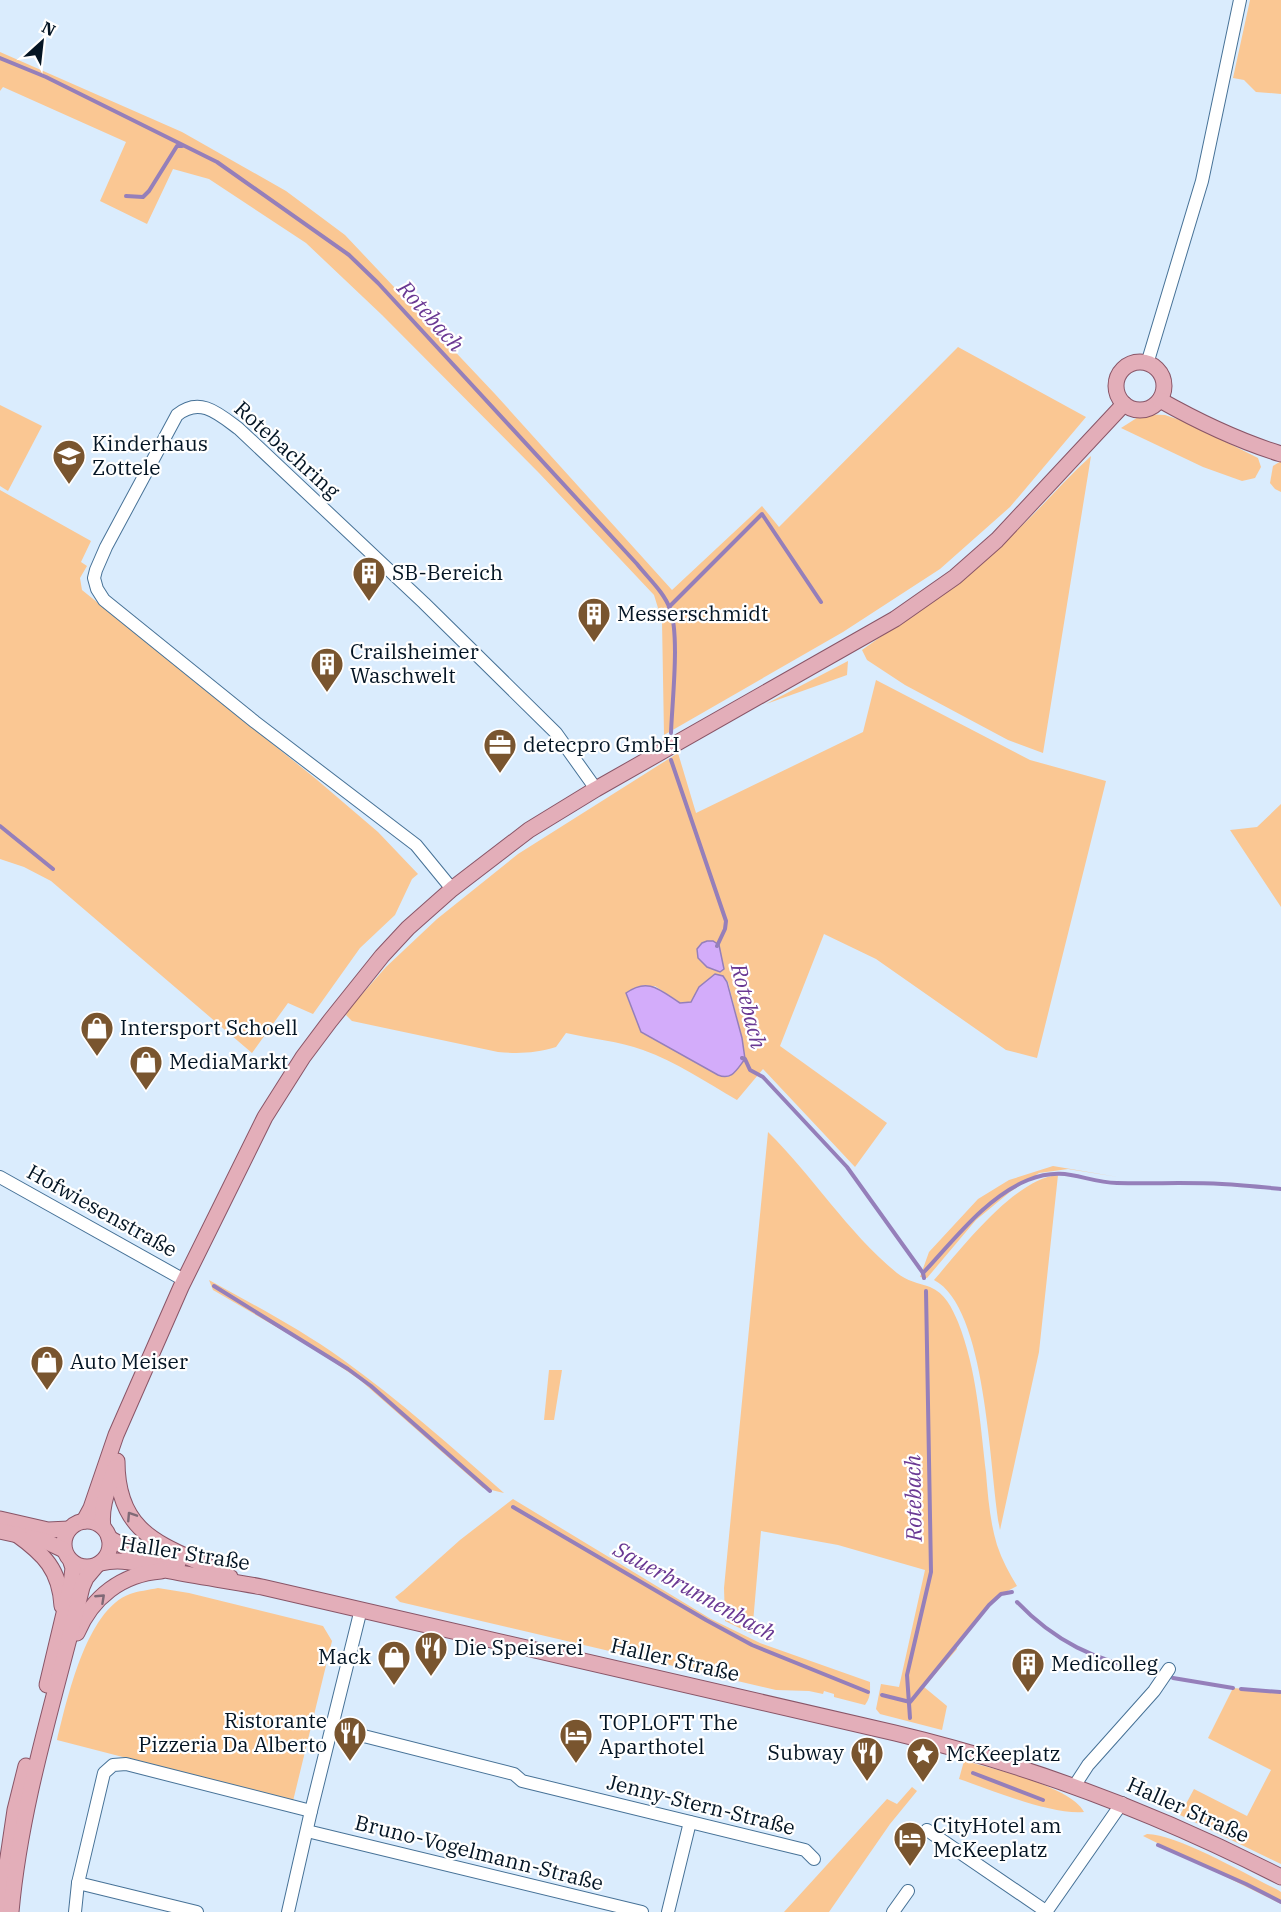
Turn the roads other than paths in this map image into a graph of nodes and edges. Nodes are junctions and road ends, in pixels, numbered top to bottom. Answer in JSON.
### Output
{"nodes":[{"id":1,"x":1240,"y":0,"type":"edge"},
{"id":2,"x":1147,"y":364,"type":"junction"},
{"id":3,"x":1160,"y":399,"type":"junction"},
{"id":4,"x":1124,"y":404,"type":"junction"},
{"id":5,"x":1281,"y":454,"type":"edge"},
{"id":6,"x":596,"y":789,"type":"junction"},
{"id":7,"x":452,"y":889,"type":"junction"},
{"id":8,"x":0,"y":1177,"type":"edge"},
{"id":9,"x":184,"y":1280,"type":"junction"},
{"id":10,"x":127,"y":1413,"type":"junction"},
{"id":11,"x":117,"y":1461,"type":"junction"},
{"id":12,"x":0,"y":1519,"type":"edge"},
{"id":13,"x":84,"y":1521,"type":"junction"},
{"id":14,"x":69,"y":1529,"type":"junction"},
{"id":15,"x":0,"y":1531,"type":"edge"},
{"id":16,"x":106,"y":1533,"type":"junction"},
{"id":17,"x":16,"y":1534,"type":"junction"},
{"id":18,"x":67,"y":1556,"type":"junction"},
{"id":19,"x":99,"y":1564,"type":"junction"},
{"id":20,"x":171,"y":1571,"type":"junction"},
{"id":21,"x":233,"y":1578,"type":"junction"},
{"id":22,"x":262,"y":1587,"type":"junction"},
{"id":23,"x":361,"y":1609,"type":"junction"},
{"id":24,"x":62,"y":1621,"type":"junction"},
{"id":25,"x":63,"y":1666,"type":"junction"},
{"id":26,"x":1169,"y":1669,"type":"dead end"},
{"id":27,"x":332,"y":1728,"type":"junction"},
{"id":28,"x":1075,"y":1785,"type":"junction"},
{"id":29,"x":1122,"y":1803,"type":"junction"},
{"id":30,"x":311,"y":1811,"type":"junction"},
{"id":31,"x":690,"y":1822,"type":"junction"},
{"id":32,"x":927,"y":1830,"type":"dead end"},
{"id":33,"x":307,"y":1832,"type":"junction"},
{"id":34,"x":814,"y":1860,"type":"dead end"},
{"id":35,"x":1281,"y":1877,"type":"edge"},
{"id":36,"x":78,"y":1883,"type":"junction"},
{"id":37,"x":908,"y":1891,"type":"dead end"},
{"id":38,"x":0,"y":1911,"type":"edge"},
{"id":39,"x":11,"y":1912,"type":"edge"},
{"id":40,"x":75,"y":1912,"type":"edge"},
{"id":41,"x":197,"y":1912,"type":"edge"},
{"id":42,"x":288,"y":1912,"type":"edge"},
{"id":43,"x":642,"y":1912,"type":"edge"},
{"id":44,"x":668,"y":1912,"type":"edge"},
{"id":45,"x":893,"y":1912,"type":"edge"},
{"id":46,"x":1047,"y":1912,"type":"edge"}],
"edges":[{"from":1,"to":2,"type":"street"},
{"from":2,"to":3,"type":"main road"},
{"from":2,"to":4,"type":"main road"},
{"from":3,"to":4,"type":"main road"},
{"from":3,"to":5,"type":"main road"},
{"from":4,"to":6,"type":"main road"},
{"from":6,"to":7,"type":"main road"},
{"from":6,"to":7,"type":"street","name":"Rotebachring"},
{"from":7,"to":9,"type":"main road"},
{"from":8,"to":9,"type":"street","name":"Hofwiesenstraße"},
{"from":9,"to":10,"type":"main road"},
{"from":10,"to":11,"type":"main road"},
{"from":10,"to":13,"type":"main road"},
{"from":11,"to":16,"type":"main road"},
{"from":21,"to":11,"type":"main road","one_way":true},
{"from":12,"to":14,"type":"main road"},
{"from":13,"to":14,"type":"main road"},
{"from":13,"to":16,"type":"main road"},
{"from":14,"to":18,"type":"main road"},
{"from":15,"to":17,"type":"main road"},
{"from":16,"to":19,"type":"main road"},
{"from":16,"to":21,"type":"main road","name":"Haller Straße"},
{"from":17,"to":18,"type":"main road"},
{"from":17,"to":24,"type":"main road"},
{"from":18,"to":19,"type":"main road"},
{"from":18,"to":24,"type":"main road"},
{"from":19,"to":20,"type":"main road","name":"Haller Straße"},
{"from":19,"to":25,"type":"main road"},
{"from":20,"to":22,"type":"main road","name":"Haller Straße"},
{"from":25,"to":20,"type":"main road","one_way":true},
{"from":21,"to":22,"type":"main road","name":"Haller Straße"},
{"from":22,"to":23,"type":"main road","name":"Haller Straße"},
{"from":23,"to":27,"type":"street"},
{"from":23,"to":28,"type":"main road","name":"Haller Straße"},
{"from":24,"to":38,"type":"main road"},
{"from":25,"to":39,"type":"main road"},
{"from":26,"to":28,"type":"street"},
{"from":27,"to":30,"type":"street"},
{"from":27,"to":31,"type":"street","name":"Jenny-Stern-Straße"},
{"from":28,"to":29,"type":"main road","name":"Haller Straße"},
{"from":29,"to":35,"type":"main road","name":"Haller Straße"},
{"from":29,"to":46,"type":"street"},
{"from":30,"to":33,"type":"street"},
{"from":30,"to":36,"type":"street"},
{"from":31,"to":34,"type":"street","name":"Jenny-Stern-Straße"},
{"from":31,"to":44,"type":"street"},
{"from":32,"to":46,"type":"street"},
{"from":33,"to":42,"type":"street"},
{"from":33,"to":43,"type":"street","name":"Bruno-Vogelmann-Straße"},
{"from":36,"to":40,"type":"street"},
{"from":36,"to":41,"type":"street"},
{"from":37,"to":45,"type":"street"}]}
